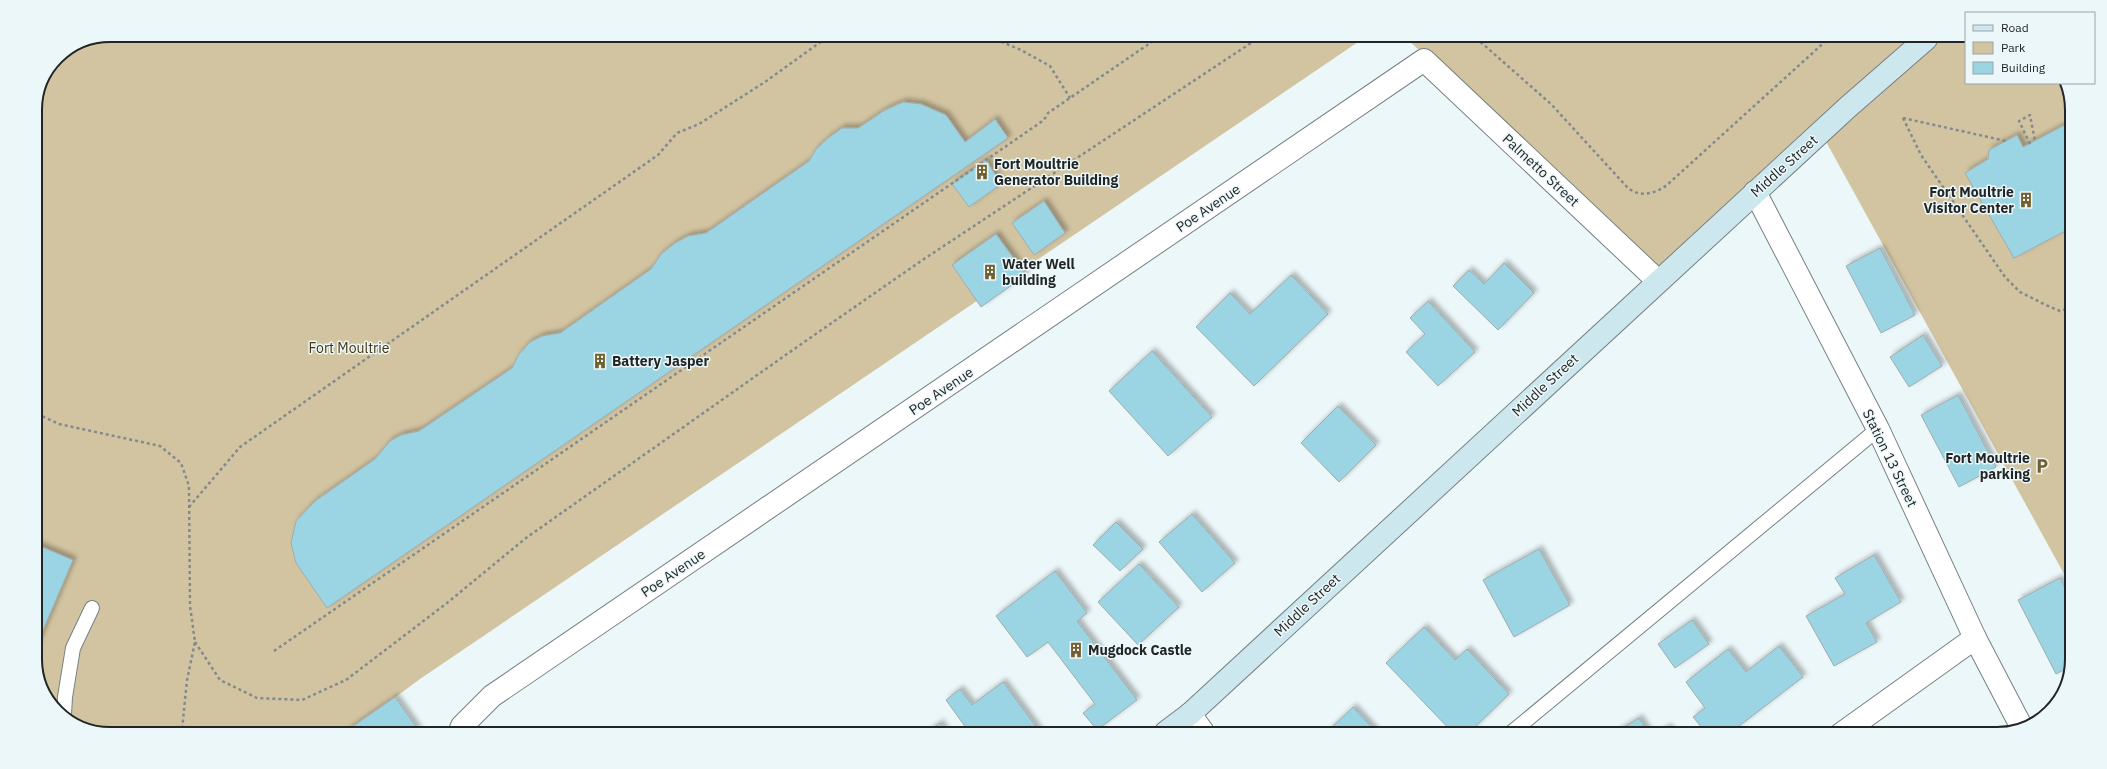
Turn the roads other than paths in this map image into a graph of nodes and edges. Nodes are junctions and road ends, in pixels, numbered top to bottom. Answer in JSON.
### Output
{"nodes":[{"id":1,"x":1923,"y":42,"type":"edge"},
{"id":2,"x":1424,"y":60,"type":"joint"},
{"id":3,"x":1755,"y":192,"type":"junction"},
{"id":4,"x":1658,"y":281,"type":"junction"},
{"id":5,"x":1878,"y":429,"type":"junction"},
{"id":6,"x":92,"y":608,"type":"dead end"},
{"id":7,"x":1975,"y":638,"type":"junction"},
{"id":8,"x":64,"y":709,"type":"edge"},
{"id":9,"x":1190,"y":714,"type":"junction"},
{"id":10,"x":2019,"y":723,"type":"edge"},
{"id":11,"x":463,"y":727,"type":"edge"},
{"id":12,"x":1173,"y":727,"type":"edge"},
{"id":13,"x":1199,"y":727,"type":"edge"},
{"id":14,"x":1518,"y":727,"type":"edge"},
{"id":15,"x":1851,"y":727,"type":"edge"}],
"edges":[{"from":1,"to":3,"type":"street","name":"Middle Street"},
{"from":2,"to":4,"type":"street","name":"Palmetto Street"},
{"from":2,"to":11,"type":"street","name":"Poe Avenue"},
{"from":3,"to":4,"type":"street","name":"Middle Street"},
{"from":3,"to":5,"type":"street","name":"Station 13 Street"},
{"from":4,"to":9,"type":"street","name":"Middle Street"},
{"from":5,"to":7,"type":"street","name":"Station 13 Street"},
{"from":5,"to":14,"type":"lane"},
{"from":6,"to":8,"type":"lane"},
{"from":7,"to":10,"type":"street","name":"Station 13 Street"},
{"from":7,"to":15,"type":"street"},
{"from":9,"to":12,"type":"street","name":"Middle Street"},
{"from":9,"to":13,"type":"street"}]}
